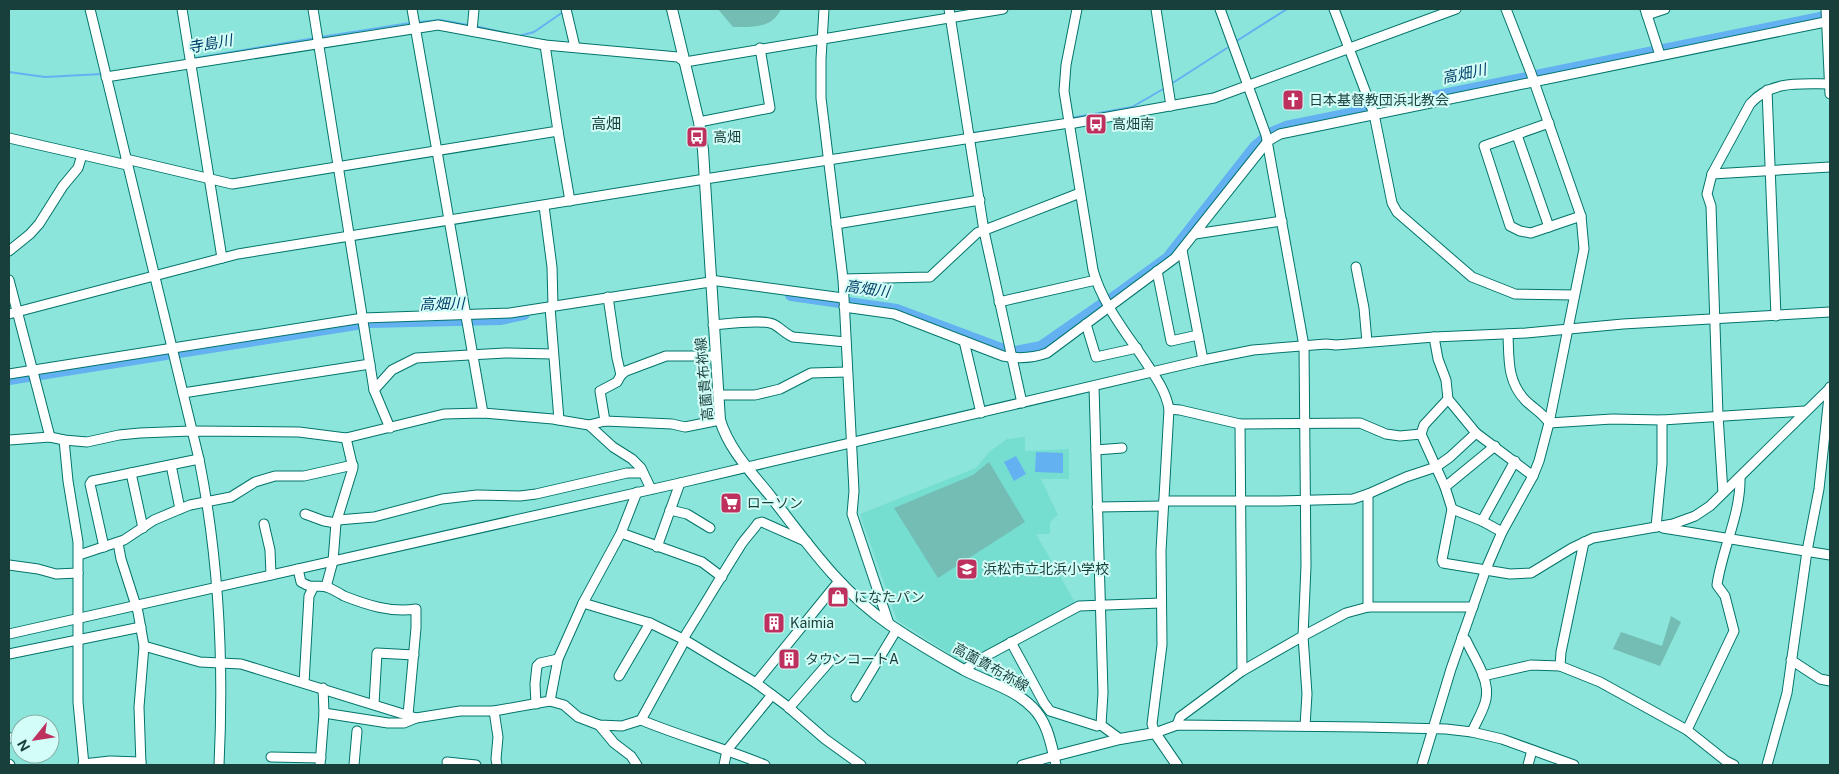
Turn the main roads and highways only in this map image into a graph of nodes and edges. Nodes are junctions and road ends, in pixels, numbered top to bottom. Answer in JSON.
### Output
{"nodes":[{"id":1,"x":672,"y":9,"type":"edge"},
{"id":2,"x":1055,"y":761,"type":"edge"},
{"id":3,"x":1177,"y":765,"type":"edge"}],
"edges":[{"from":1,"to":2,"type":"main road","name":"高薗貴布祢線"},
{"from":2,"to":3,"type":"main road"}]}
